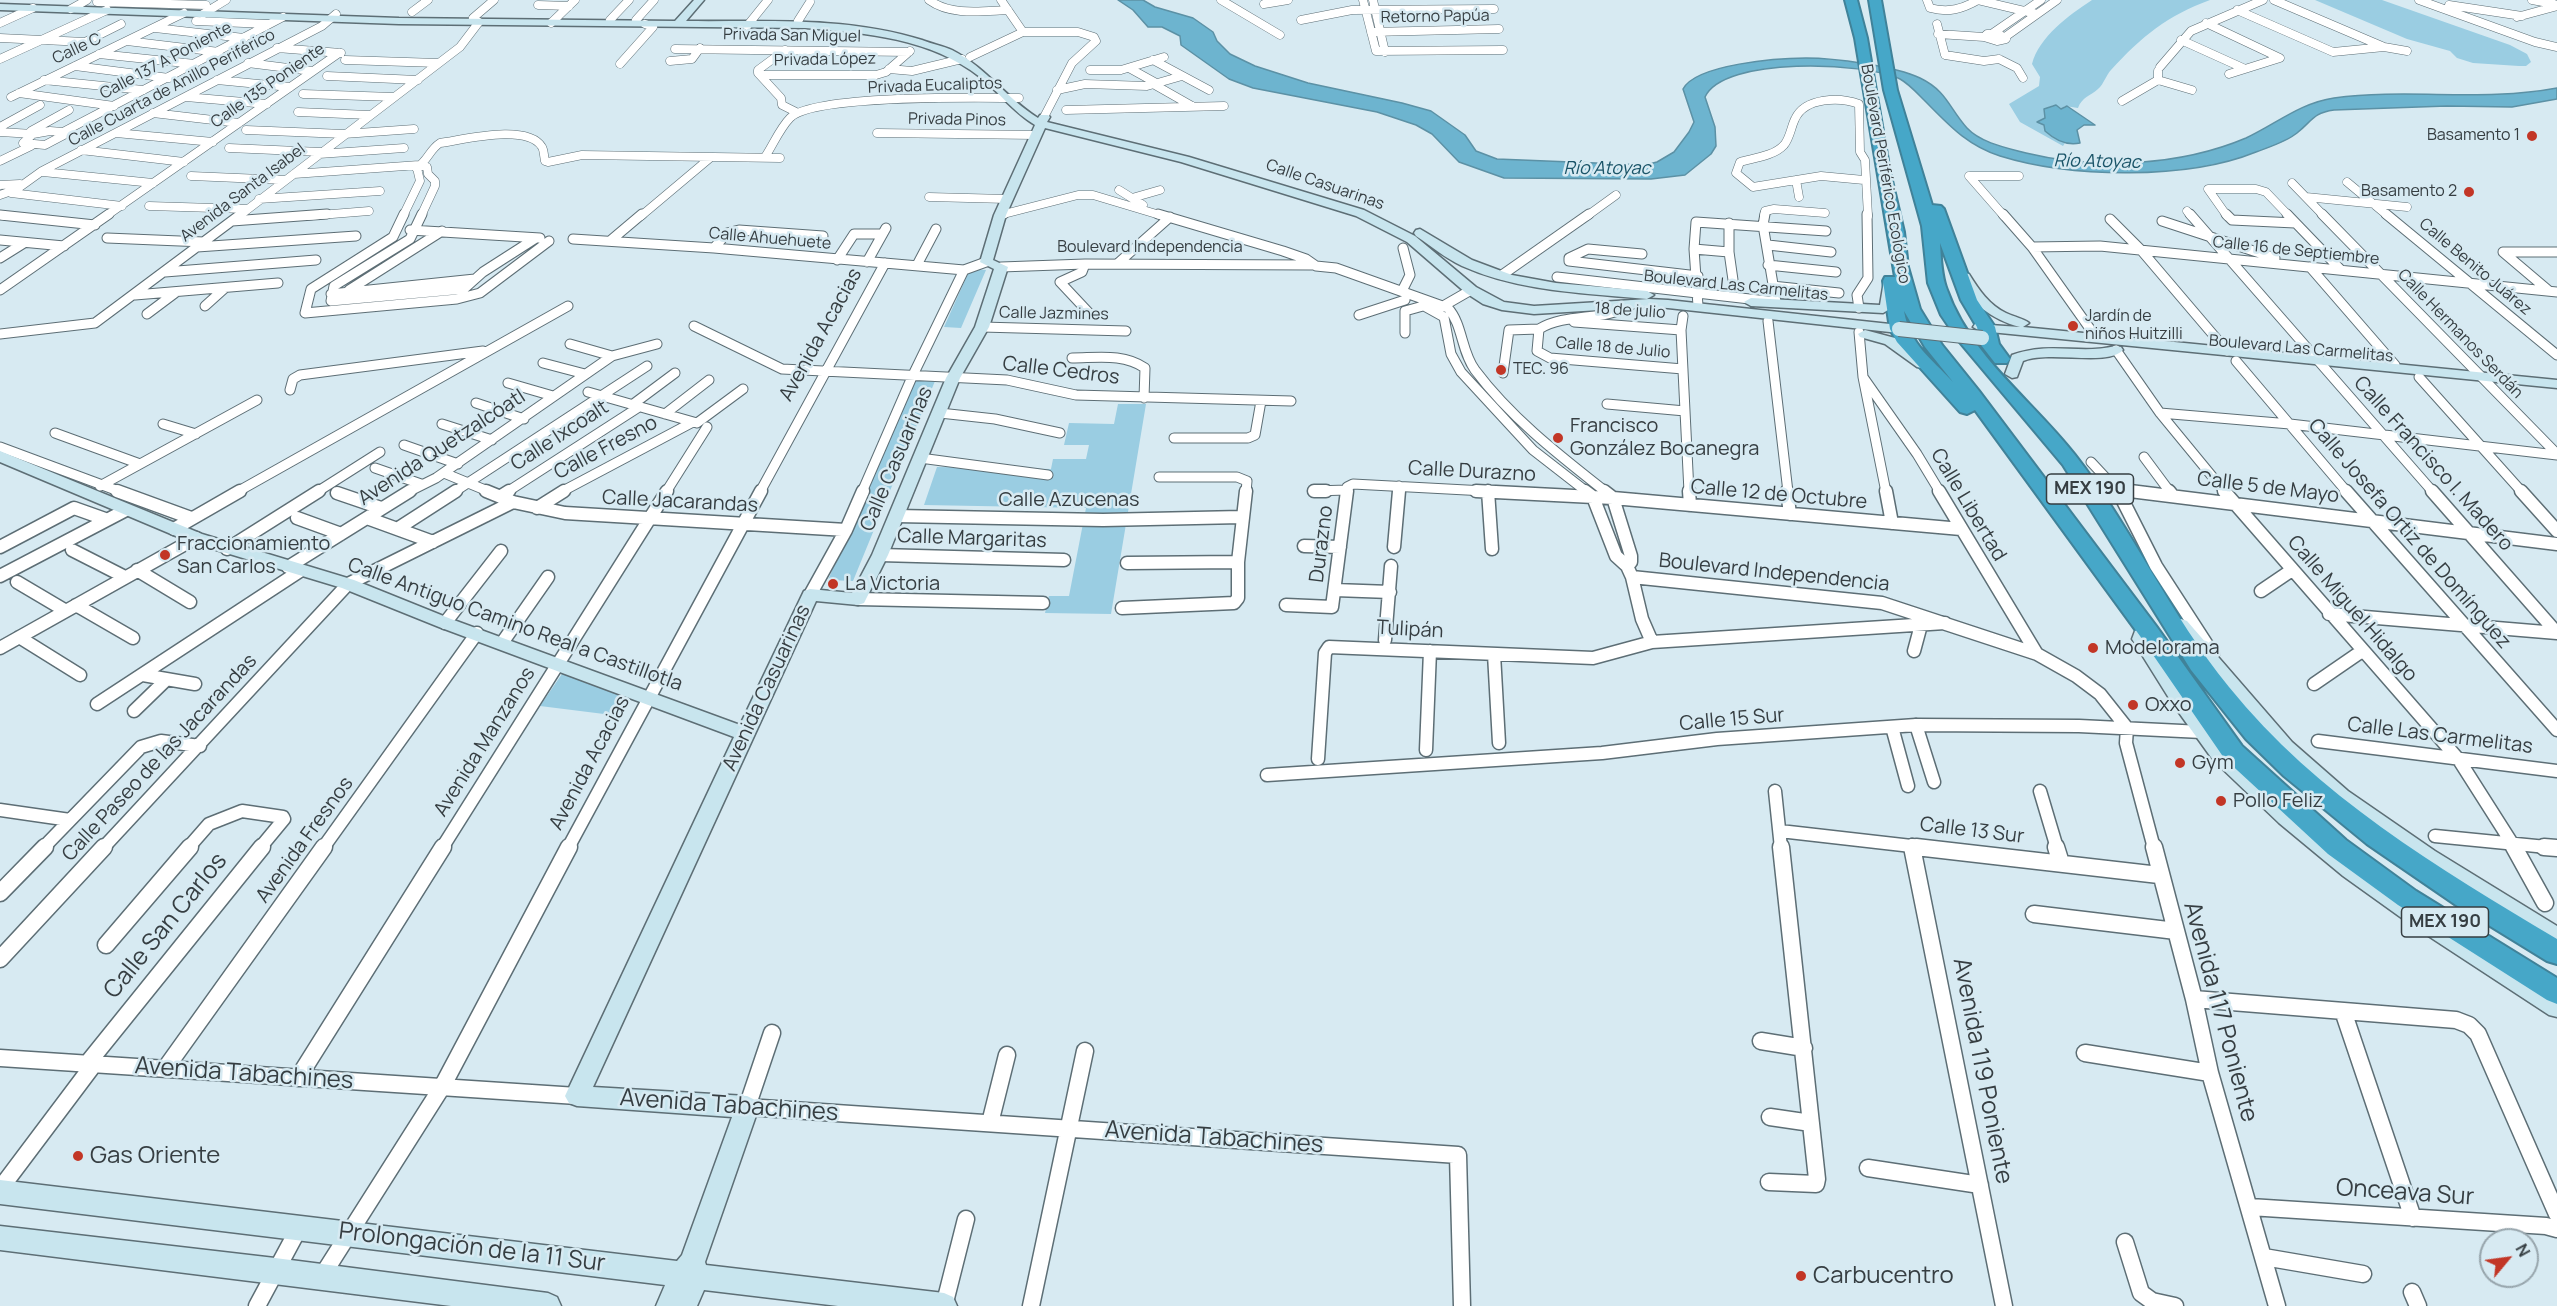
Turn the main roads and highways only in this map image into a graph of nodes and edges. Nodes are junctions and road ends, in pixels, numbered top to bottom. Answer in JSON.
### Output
{"nodes":[{"id":1,"x":699,"y":0,"type":"edge"},
{"id":2,"x":1851,"y":0,"type":"edge"},
{"id":3,"x":1875,"y":0,"type":"edge"},
{"id":4,"x":1886,"y":0,"type":"edge"},
{"id":5,"x":0,"y":5,"type":"edge"},
{"id":6,"x":74,"y":7,"type":"junction"},
{"id":7,"x":201,"y":11,"type":"edge"},
{"id":8,"x":321,"y":20,"type":"junction"},
{"id":9,"x":553,"y":21,"type":"junction"},
{"id":10,"x":640,"y":22,"type":"junction"},
{"id":11,"x":679,"y":23,"type":"junction"},
{"id":12,"x":749,"y":24,"type":"junction"},
{"id":13,"x":1881,"y":31,"type":"junction"},
{"id":14,"x":966,"y":58,"type":"junction"},
{"id":15,"x":1040,"y":125,"type":"junction"},
{"id":16,"x":1176,"y":150,"type":"joint"},
{"id":17,"x":1883,"y":172,"type":"junction"},
{"id":18,"x":1913,"y":172,"type":"junction"},
{"id":19,"x":1428,"y":238,"type":"junction"},
{"id":20,"x":1407,"y":243,"type":"junction"},
{"id":21,"x":1954,"y":260,"type":"junction"},
{"id":22,"x":1891,"y":280,"type":"junction"},
{"id":23,"x":1698,"y":299,"type":"junction"},
{"id":24,"x":1729,"y":302,"type":"junction"},
{"id":25,"x":1771,"y":312,"type":"junction"},
{"id":26,"x":1898,"y":324,"type":"junction"},
{"id":27,"x":1984,"y":333,"type":"junction"},
{"id":28,"x":2177,"y":346,"type":"junction"},
{"id":29,"x":2116,"y":350,"type":"junction"},
{"id":30,"x":2231,"y":356,"type":"junction"},
{"id":31,"x":2320,"y":365,"type":"junction"},
{"id":32,"x":1934,"y":374,"type":"junction"},
{"id":33,"x":2012,"y":374,"type":"junction"},
{"id":34,"x":2485,"y":380,"type":"junction"},
{"id":35,"x":2557,"y":384,"type":"edge"},
{"id":36,"x":2557,"y":390,"type":"edge"},
{"id":37,"x":0,"y":456,"type":"edge"},
{"id":38,"x":2067,"y":457,"type":"junction"},
{"id":39,"x":2086,"y":548,"type":"junction"},
{"id":40,"x":810,"y":595,"type":"joint"},
{"id":41,"x":2158,"y":600,"type":"junction"},
{"id":42,"x":2148,"y":631,"type":"junction"},
{"id":43,"x":745,"y":734,"type":"junction"},
{"id":44,"x":2557,"y":937,"type":"edge"},
{"id":45,"x":2557,"y":953,"type":"edge"},
{"id":46,"x":2557,"y":992,"type":"edge"},
{"id":47,"x":2557,"y":1008,"type":"edge"},
{"id":48,"x":577,"y":1096,"type":"joint"},
{"id":49,"x":0,"y":1191,"type":"edge"},
{"id":50,"x":0,"y":1238,"type":"edge"},
{"id":51,"x":691,"y":1271,"type":"junction"},
{"id":52,"x":483,"y":1303,"type":"edge"},
{"id":53,"x":548,"y":1306,"type":"edge"},
{"id":54,"x":669,"y":1306,"type":"edge"},
{"id":55,"x":684,"y":1306,"type":"edge"},
{"id":56,"x":944,"y":1306,"type":"edge"}],
"edges":[{"from":1,"to":11,"type":"main road"},
{"from":2,"to":17,"type":"highway","name":"Boulevard Periférico Ecológico","number":"MEX 190"},
{"from":3,"to":13,"type":"highway","name":"Boulevard Periférico Ecológico"},
{"from":4,"to":13,"type":"highway"},
{"from":5,"to":6,"type":"main road","name":"Calle Casuarinas"},
{"from":5,"to":6,"type":"main road","name":"Calle Casuarinas"},
{"from":6,"to":7,"type":"main road","name":"Calle Casuarinas"},
{"from":6,"to":7,"type":"main road","name":"Calle Casuarinas"},
{"from":7,"to":8,"type":"main road","name":"Calle Casuarinas"},
{"from":7,"to":8,"type":"main road","name":"Calle Casuarinas"},
{"from":8,"to":9,"type":"main road","name":"Calle Casuarinas"},
{"from":9,"to":10,"type":"main road","name":"Calle Casuarinas"},
{"from":9,"to":10,"type":"main road","name":"Calle Casuarinas"},
{"from":10,"to":11,"type":"main road","name":"Calle Casuarinas"},
{"from":11,"to":12,"type":"main road","name":"Calle Casuarinas"},
{"from":12,"to":14,"type":"main road","name":"Calle Casuarinas"},
{"from":12,"to":14,"type":"main road","name":"Calle Casuarinas"},
{"from":13,"to":18,"type":"highway","name":"Boulevard Periférico Ecológico","number":"MEX 190"},
{"from":14,"to":15,"type":"main road","name":"Calle Casuarinas"},
{"from":15,"to":16,"type":"main road","name":"Calle Casuarinas"},
{"from":15,"to":20,"type":"main road","name":"Calle Casuarinas"},
{"from":15,"to":40,"type":"main road","name":"Calle Casuarinas"},
{"from":16,"to":19,"type":"main road","name":"Boulevard Las Carmelitas"},
{"from":17,"to":22,"type":"highway"},
{"from":17,"to":39,"type":"highway","name":"Boulevard Periférico Ecológico","number":"MEX 190"},
{"from":18,"to":21,"type":"highway"},
{"from":18,"to":38,"type":"highway","name":"Boulevard Periférico Ecológico","number":"MEX 190"},
{"from":19,"to":20,"type":"main road"},
{"from":19,"to":23,"type":"main road","name":"Boulevard Las Carmelitas"},
{"from":20,"to":23,"type":"main road","name":"Calle Casuarinas"},
{"from":21,"to":27,"type":"highway"},
{"from":21,"to":28,"type":"main road"},
{"from":22,"to":25,"type":"main road"},
{"from":22,"to":26,"type":"highway"},
{"from":23,"to":24,"type":"main road","name":"Boulevard Las Carmelitas"},
{"from":23,"to":25,"type":"main road","name":"Calle Casuarinas"},
{"from":24,"to":25,"type":"main road"},
{"from":24,"to":26,"type":"main road","name":"Boulevard Las Carmelitas"},
{"from":25,"to":26,"type":"main road","name":"Calle Casuarinas"},
{"from":25,"to":32,"type":"main road"},
{"from":26,"to":27,"type":"main road","name":"Boulevard Las Carmelitas","bridge":true},
{"from":26,"to":32,"type":"highway"},
{"from":27,"to":28,"type":"main road","name":"Boulevard Las Carmelitas"},
{"from":27,"to":29,"type":"main road","name":"Boulevard Las Carmelitas"},
{"from":27,"to":33,"type":"highway"},
{"from":28,"to":30,"type":"main road","name":"Boulevard Las Carmelitas"},
{"from":29,"to":30,"type":"main road","name":"Boulevard Las Carmelitas"},
{"from":29,"to":33,"type":"main road"},
{"from":30,"to":31,"type":"main road","name":"Boulevard Las Carmelitas"},
{"from":31,"to":34,"type":"main road","name":"Boulevard Las Carmelitas"},
{"from":31,"to":34,"type":"main road","name":"Boulevard Las Carmelitas"},
{"from":32,"to":39,"type":"highway"},
{"from":33,"to":38,"type":"highway"},
{"from":34,"to":35,"type":"main road","name":"Boulevard Las Carmelitas"},
{"from":34,"to":36,"type":"main road","name":"Boulevard Las Carmelitas"},
{"from":37,"to":43,"type":"main road","name":"Calle Antiguo Camino Real a Castillotla"},
{"from":38,"to":41,"type":"highway","name":"Boulevard Periférico Ecológico","number":"MEX 190"},
{"from":39,"to":42,"type":"highway","name":"Boulevard Periférico Ecológico","number":"MEX 190"},
{"from":40,"to":43,"type":"main road","name":"Avenida Casuarinas"},
{"from":41,"to":44,"type":"main road","name":"Boulevard Periférico Ecológico"},
{"from":41,"to":45,"type":"highway","name":"Boulevard Periférico Ecológico","number":"MEX 190"},
{"from":42,"to":46,"type":"highway","name":"Boulevard Periférico Ecológico","number":"MEX 190"},
{"from":42,"to":47,"type":"main road","name":"Boulevard Periférico Ecológico"},
{"from":43,"to":48,"type":"main road","name":"Avenida Casuarinas"},
{"from":48,"to":51,"type":"main road","name":"Avenida Tabachines"},
{"from":49,"to":51,"type":"main road","name":"Prolongación de la 11 Sur"},
{"from":50,"to":52,"type":"main road"},
{"from":51,"to":54,"type":"main road"},
{"from":51,"to":55,"type":"main road"},
{"from":51,"to":56,"type":"main road","name":"Prolongación de la 11 Sur"},
{"from":52,"to":53,"type":"main road"}]}
